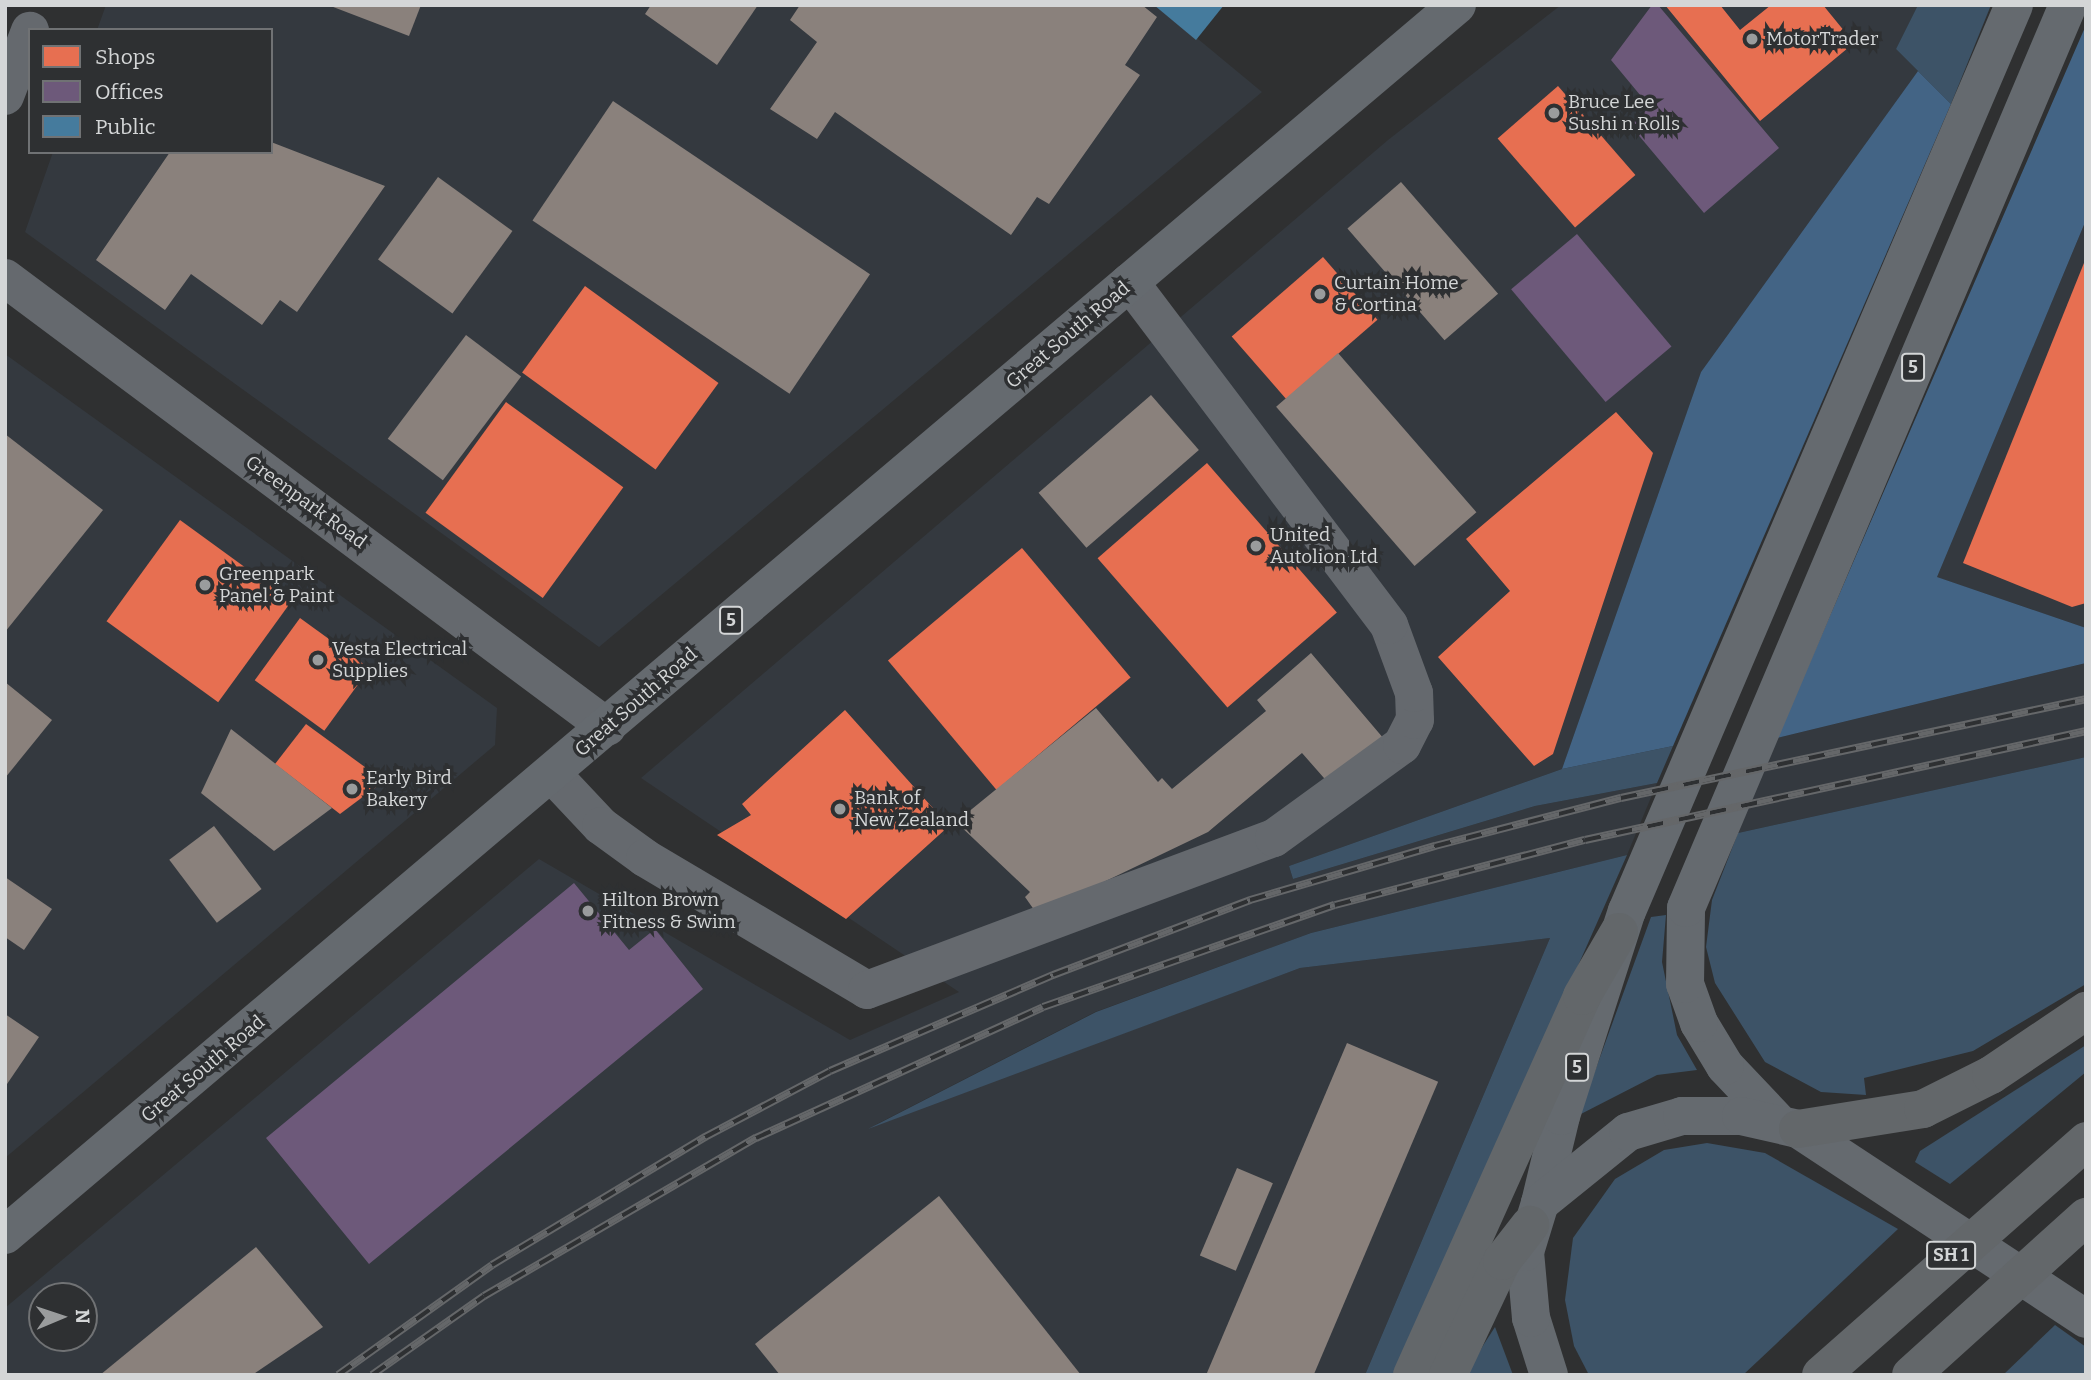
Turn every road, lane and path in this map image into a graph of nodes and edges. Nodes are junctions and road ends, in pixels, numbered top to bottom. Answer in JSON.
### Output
{"nodes":[{"id":1,"x":39,"y":5,"type":"edge"},
{"id":2,"x":1457,"y":5,"type":"edge"},
{"id":3,"x":2014,"y":5,"type":"edge"},
{"id":4,"x":2068,"y":5,"type":"edge"},
{"id":5,"x":31,"y":28,"type":"edge"},
{"id":6,"x":28,"y":35,"type":"edge"},
{"id":7,"x":5,"y":96,"type":"edge"},
{"id":8,"x":5,"y":278,"type":"edge"},
{"id":9,"x":1130,"y":282,"type":"junction"},
{"id":10,"x":607,"y":727,"type":"junction"},
{"id":11,"x":552,"y":774,"type":"junction"},
{"id":12,"x":1623,"y":922,"type":"junction"},
{"id":13,"x":2086,"y":1011,"type":"edge"},
{"id":14,"x":1787,"y":1124,"type":"junction"},
{"id":15,"x":2086,"y":1141,"type":"edge"},
{"id":16,"x":1535,"y":1214,"type":"junction"},
{"id":17,"x":2086,"y":1217,"type":"edge"},
{"id":18,"x":5,"y":1234,"type":"edge"},
{"id":19,"x":2086,"y":1319,"type":"edge"},
{"id":20,"x":1412,"y":1375,"type":"edge"},
{"id":21,"x":1448,"y":1375,"type":"edge"},
{"id":22,"x":1549,"y":1375,"type":"edge"},
{"id":23,"x":1821,"y":1375,"type":"edge"},
{"id":24,"x":1911,"y":1375,"type":"edge"}],
"edges":[{"from":1,"to":5,"type":"street"},
{"from":2,"to":9,"type":"main road","name":"Great South Road","number":"5"},
{"from":3,"to":12,"type":"main road","number":"5"},
{"from":4,"to":14,"type":"main road","number":"5"},
{"from":6,"to":7,"type":"street"},
{"from":8,"to":10,"type":"street","name":"Greenpark Road"},
{"from":9,"to":10,"type":"main road","name":"Great South Road","number":"5"},
{"from":9,"to":11,"type":"street"},
{"from":10,"to":11,"type":"main road","name":"Great South Road","number":"5"},
{"from":11,"to":18,"type":"main road","name":"Great South Road","number":"5"},
{"from":12,"to":16,"type":"main road","number":"5"},
{"from":12,"to":20,"type":"highway"},
{"from":13,"to":14,"type":"highway"},
{"from":14,"to":16,"type":"main road"},
{"from":14,"to":19,"type":"main road","number":"5"},
{"from":15,"to":23,"type":"highway","number":"SH 1"},
{"from":16,"to":21,"type":"highway"},
{"from":16,"to":22,"type":"main road","number":"5"},
{"from":17,"to":24,"type":"highway"}]}
